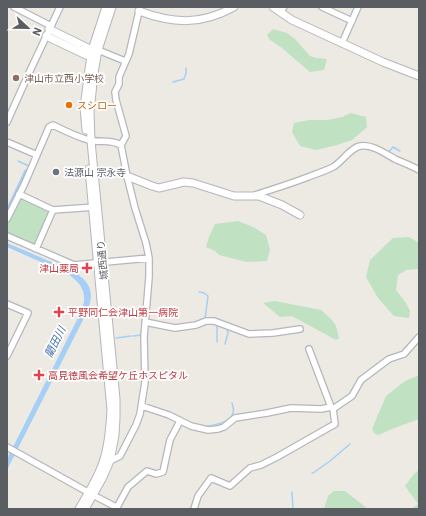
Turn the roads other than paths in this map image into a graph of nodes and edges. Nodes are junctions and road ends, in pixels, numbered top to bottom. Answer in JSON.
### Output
{"nodes":[{"id":1,"x":14,"y":7,"type":"edge"},
{"id":2,"x":60,"y":7,"type":"edge"},
{"id":3,"x":106,"y":7,"type":"edge"},
{"id":4,"x":112,"y":7,"type":"edge"},
{"id":5,"x":234,"y":7,"type":"edge"},
{"id":6,"x":273,"y":7,"type":"edge"},
{"id":7,"x":322,"y":7,"type":"edge"},
{"id":8,"x":358,"y":7,"type":"edge"},
{"id":9,"x":140,"y":9,"type":"edge"},
{"id":10,"x":282,"y":9,"type":"edge"},
{"id":11,"x":352,"y":21,"type":"junction"},
{"id":12,"x":49,"y":30,"type":"junction"},
{"id":13,"x":342,"y":43,"type":"junction"},
{"id":14,"x":94,"y":54,"type":"junction"},
{"id":15,"x":125,"y":61,"type":"junction"},
{"id":16,"x":419,"y":76,"type":"edge"},
{"id":17,"x":7,"y":122,"type":"edge"},
{"id":18,"x":89,"y":140,"type":"junction"},
{"id":19,"x":7,"y":142,"type":"edge"},
{"id":20,"x":121,"y":145,"type":"junction"},
{"id":21,"x":37,"y":156,"type":"junction"},
{"id":22,"x":419,"y":170,"type":"edge"},
{"id":23,"x":127,"y":176,"type":"junction"},
{"id":24,"x":19,"y":194,"type":"junction"},
{"id":25,"x":251,"y":196,"type":"junction"},
{"id":26,"x":95,"y":207,"type":"junction"},
{"id":27,"x":53,"y":210,"type":"junction"},
{"id":28,"x":300,"y":215,"type":"dead end"},
{"id":29,"x":7,"y":219,"type":"edge"},
{"id":30,"x":7,"y":236,"type":"edge"},
{"id":31,"x":36,"y":249,"type":"junction"},
{"id":32,"x":149,"y":258,"type":"junction"},
{"id":33,"x":100,"y":263,"type":"junction"},
{"id":34,"x":7,"y":304,"type":"edge"},
{"id":35,"x":145,"y":322,"type":"junction"},
{"id":36,"x":300,"y":329,"type":"dead end"},
{"id":37,"x":419,"y":337,"type":"edge"},
{"id":38,"x":309,"y":349,"type":"dead end"},
{"id":39,"x":7,"y":356,"type":"edge"},
{"id":40,"x":142,"y":406,"type":"junction"},
{"id":41,"x":332,"y":408,"type":"junction"},
{"id":42,"x":180,"y":421,"type":"junction"},
{"id":43,"x":8,"y":447,"type":"edge"},
{"id":44,"x":110,"y":461,"type":"junction"},
{"id":45,"x":91,"y":494,"type":"junction"},
{"id":46,"x":116,"y":508,"type":"edge"},
{"id":47,"x":79,"y":509,"type":"edge"},
{"id":48,"x":85,"y":509,"type":"edge"},
{"id":49,"x":194,"y":509,"type":"edge"}],
"edges":[{"from":1,"to":12,"type":"street"},
{"from":2,"to":12,"type":"street"},
{"from":3,"to":14,"type":"street","name":"城西通り"},
{"from":4,"to":14,"type":"street","name":"城西通り"},
{"from":5,"to":9,"type":"street"},
{"from":6,"to":10,"type":"street"},
{"from":7,"to":11,"type":"street"},
{"from":8,"to":11,"type":"street"},
{"from":9,"to":15,"type":"street"},
{"from":10,"to":13,"type":"street"},
{"from":11,"to":13,"type":"street"},
{"from":12,"to":14,"type":"street"},
{"from":12,"to":17,"type":"street"},
{"from":13,"to":16,"type":"street"},
{"from":14,"to":15,"type":"street"},
{"from":14,"to":18,"type":"street","name":"城西通り"},
{"from":15,"to":20,"type":"street"},
{"from":18,"to":20,"type":"street"},
{"from":18,"to":21,"type":"street"},
{"from":18,"to":26,"type":"street","name":"城西通り"},
{"from":19,"to":21,"type":"street"},
{"from":20,"to":23,"type":"street"},
{"from":21,"to":24,"type":"street"},
{"from":22,"to":25,"type":"street"},
{"from":23,"to":25,"type":"street"},
{"from":23,"to":32,"type":"street"},
{"from":24,"to":27,"type":"street"},
{"from":24,"to":29,"type":"street"},
{"from":25,"to":28,"type":"street"},
{"from":26,"to":27,"type":"street"},
{"from":26,"to":33,"type":"street","name":"城西通り"},
{"from":27,"to":31,"type":"street"},
{"from":30,"to":31,"type":"street"},
{"from":31,"to":33,"type":"street"},
{"from":32,"to":33,"type":"street"},
{"from":32,"to":35,"type":"street"},
{"from":33,"to":44,"type":"street","name":"城西通り"},
{"from":33,"to":45,"type":"street","name":"城西通り"},
{"from":34,"to":39,"type":"street"},
{"from":35,"to":36,"type":"street"},
{"from":35,"to":40,"type":"street"},
{"from":37,"to":41,"type":"street"},
{"from":38,"to":41,"type":"street"},
{"from":40,"to":42,"type":"street"},
{"from":40,"to":44,"type":"street"},
{"from":41,"to":42,"type":"street"},
{"from":41,"to":49,"type":"street"},
{"from":42,"to":46,"type":"street"},
{"from":43,"to":45,"type":"street"},
{"from":44,"to":45,"type":"street","name":"城西通り"},
{"from":45,"to":46,"type":"street"},
{"from":45,"to":47,"type":"street","name":"城西通り"},
{"from":45,"to":48,"type":"street","name":"城西通り"}]}
